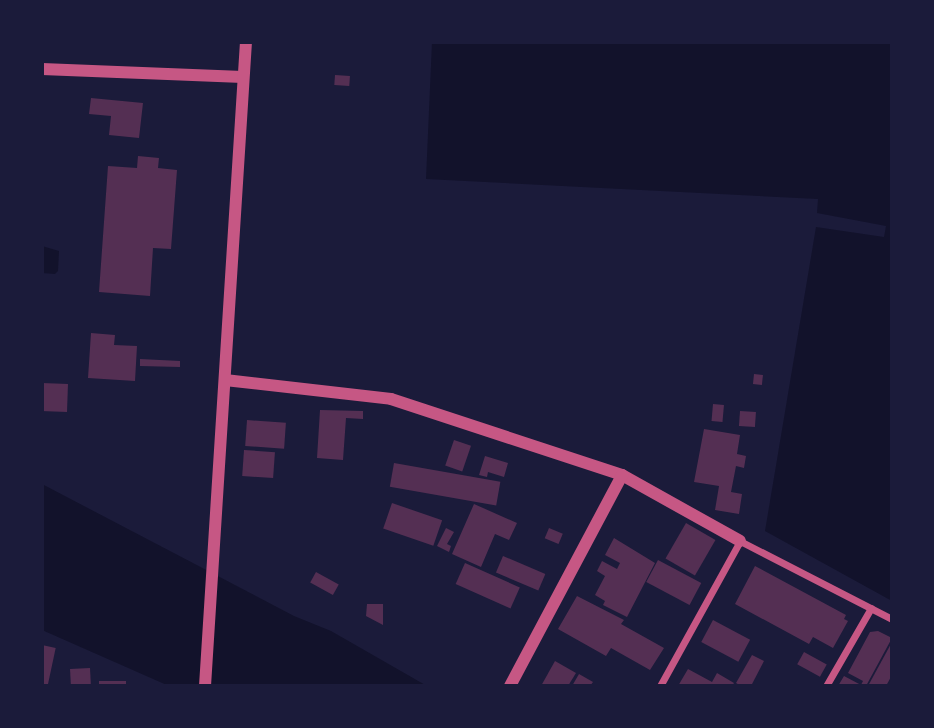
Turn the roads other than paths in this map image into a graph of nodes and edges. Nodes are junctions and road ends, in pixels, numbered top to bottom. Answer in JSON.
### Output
{"nodes":[{"id":1,"x":246,"y":42,"type":"edge"},
{"id":2,"x":42,"y":69,"type":"edge"},
{"id":3,"x":243,"y":78,"type":"junction"},
{"id":4,"x":225,"y":380,"type":"junction"},
{"id":5,"x":622,"y":475,"type":"junction"},
{"id":6,"x":740,"y":541,"type":"junction"},
{"id":7,"x":871,"y":608,"type":"junction"},
{"id":8,"x":892,"y":619,"type":"edge"},
{"id":9,"x":205,"y":686,"type":"edge"},
{"id":10,"x":510,"y":686,"type":"edge"},
{"id":11,"x":660,"y":686,"type":"edge"},
{"id":12,"x":826,"y":686,"type":"edge"}],
"edges":[{"from":1,"to":3,"type":"street"},
{"from":2,"to":3,"type":"street"},
{"from":3,"to":4,"type":"street"},
{"from":4,"to":5,"type":"street"},
{"from":4,"to":9,"type":"street"},
{"from":5,"to":6,"type":"street"},
{"from":5,"to":10,"type":"street"},
{"from":6,"to":7,"type":"street"},
{"from":6,"to":11,"type":"street"},
{"from":7,"to":8,"type":"street"},
{"from":7,"to":12,"type":"street"}]}
